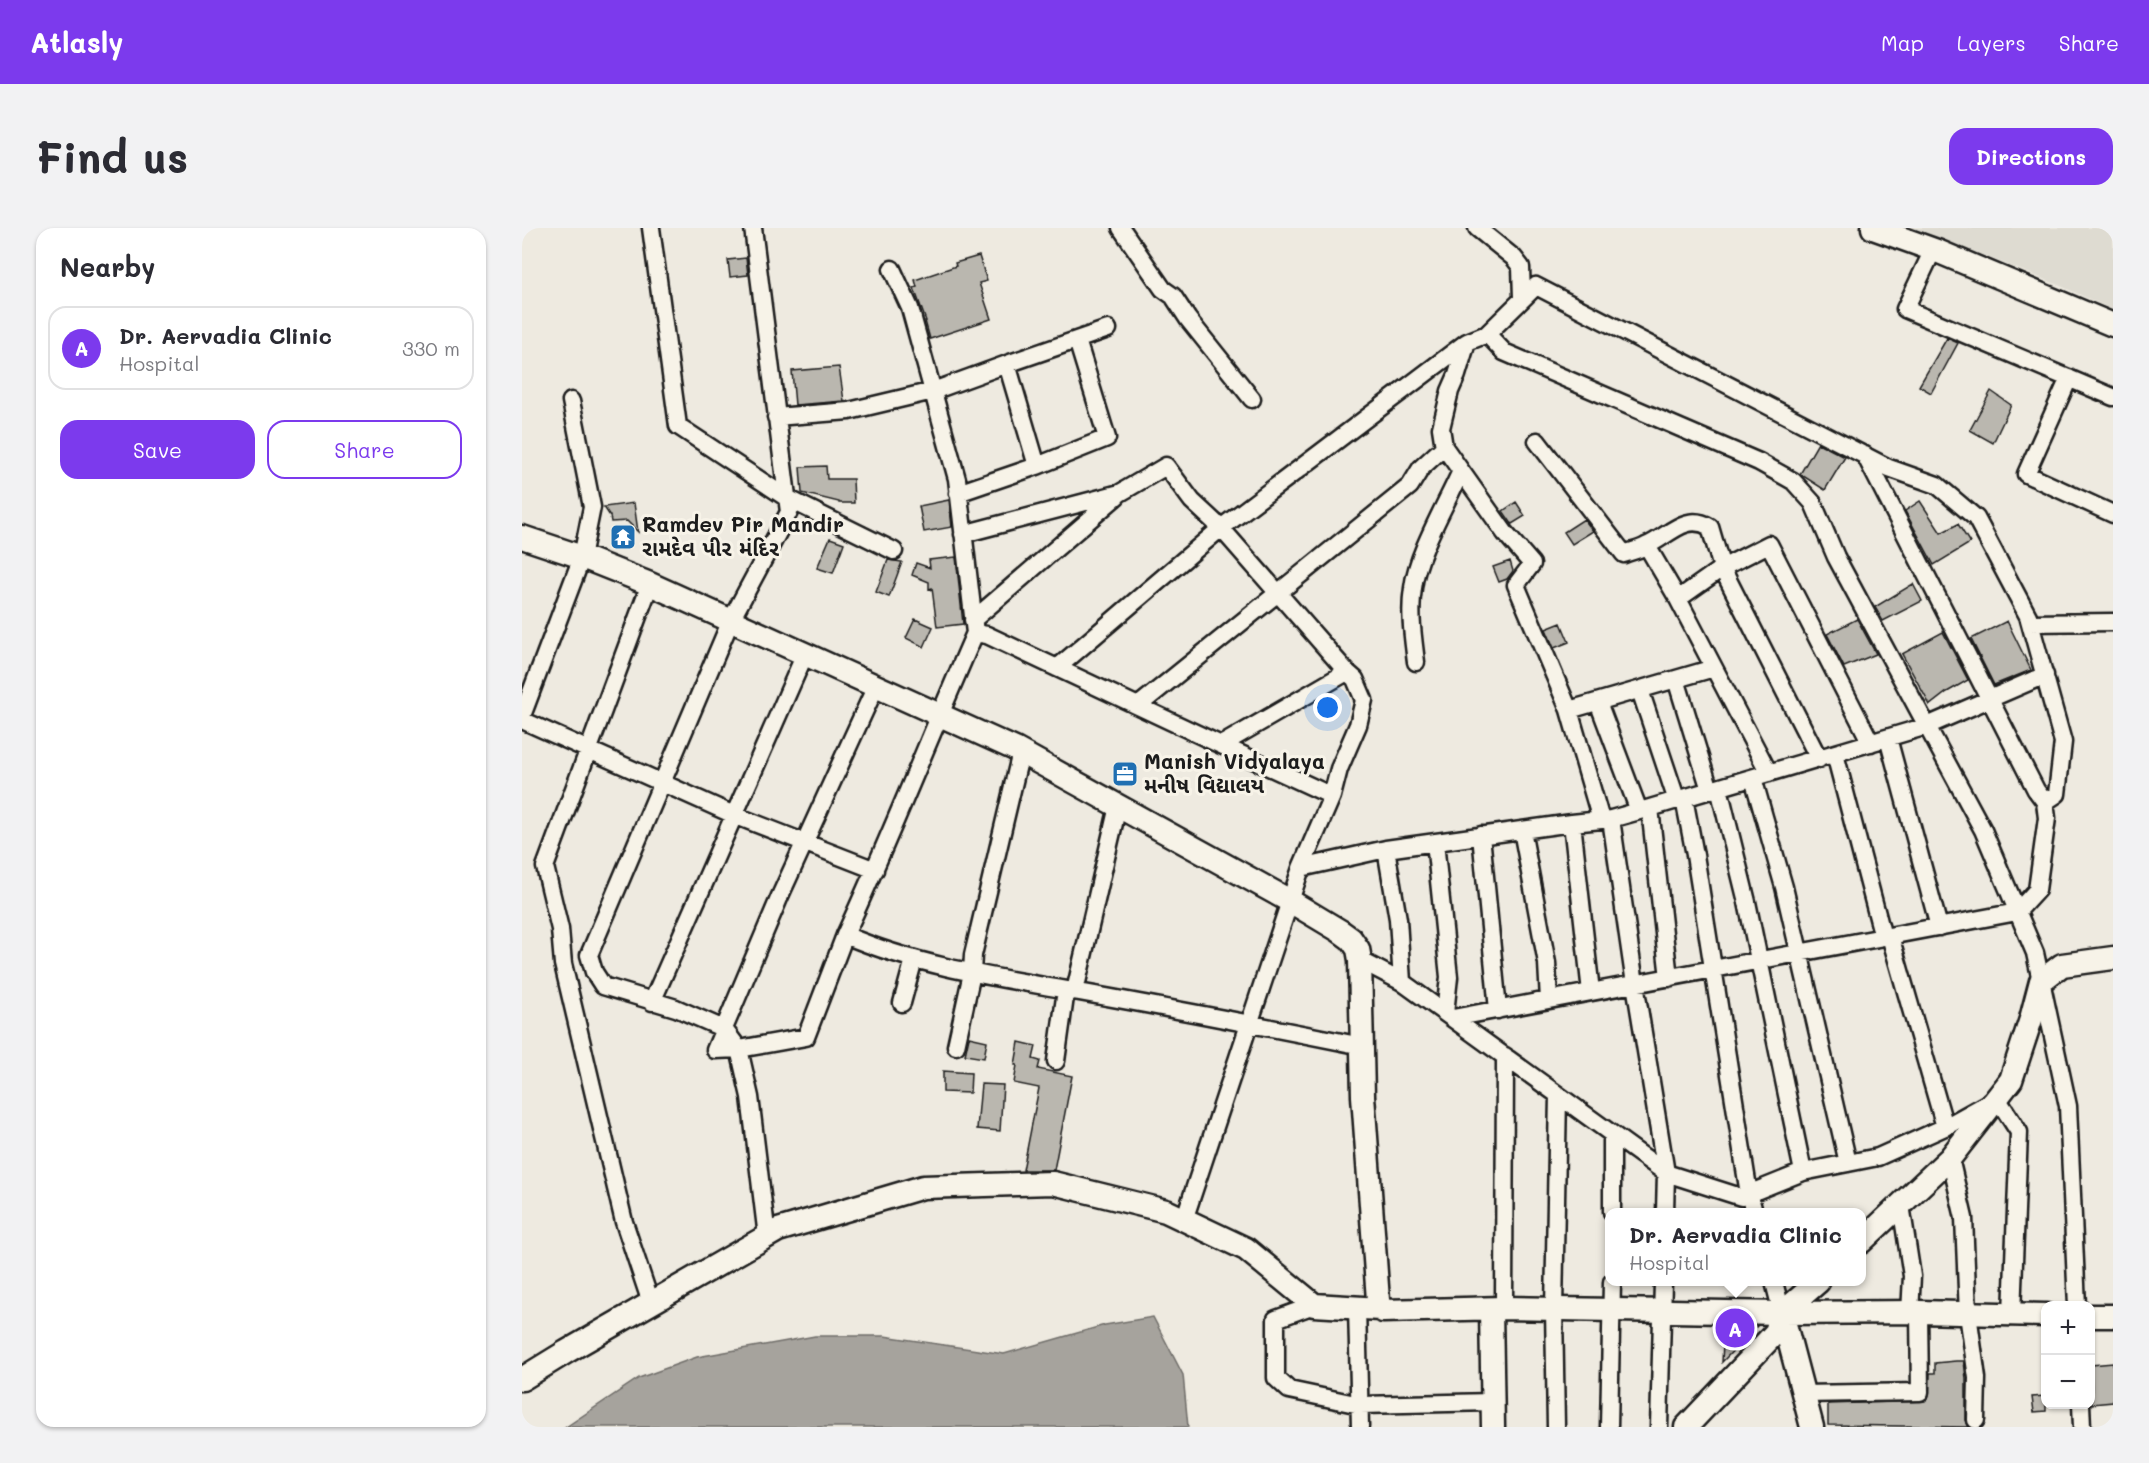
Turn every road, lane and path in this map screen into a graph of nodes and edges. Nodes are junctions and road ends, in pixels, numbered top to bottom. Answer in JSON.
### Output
{"nodes":[{"id":1,"x":651,"y":228,"type":"edge"},
{"id":2,"x":753,"y":228,"type":"edge"},
{"id":3,"x":1121,"y":228,"type":"edge"},
{"id":4,"x":1477,"y":228,"type":"edge"},
{"id":5,"x":1873,"y":228,"type":"edge"},
{"id":6,"x":1933,"y":250,"type":"junction"},
{"id":7,"x":892,"y":269,"type":"dead end"},
{"id":8,"x":1522,"y":298,"type":"junction"},
{"id":9,"x":2113,"y":325,"type":"edge"},
{"id":10,"x":1108,"y":329,"type":"dead end"},
{"id":11,"x":1486,"y":334,"type":"junction"},
{"id":12,"x":1077,"y":340,"type":"junction"},
{"id":13,"x":1467,"y":342,"type":"junction"},
{"id":14,"x":1007,"y":364,"type":"junction"},
{"id":15,"x":2069,"y":378,"type":"junction"},
{"id":16,"x":933,"y":391,"type":"junction"},
{"id":17,"x":2113,"y":397,"type":"edge"},
{"id":18,"x":1252,"y":399,"type":"dead end"},
{"id":19,"x":571,"y":401,"type":"dead end"},
{"id":20,"x":776,"y":417,"type":"junction"},
{"id":21,"x":1537,"y":441,"type":"dead end"},
{"id":22,"x":1444,"y":447,"type":"junction"},
{"id":23,"x":1865,"y":455,"type":"junction"},
{"id":24,"x":1037,"y":466,"type":"junction"},
{"id":25,"x":1461,"y":471,"type":"junction"},
{"id":26,"x":958,"y":493,"type":"junction"},
{"id":27,"x":1120,"y":493,"type":"junction"},
{"id":28,"x":787,"y":498,"type":"junction"},
{"id":29,"x":2113,"y":514,"type":"edge"},
{"id":30,"x":1221,"y":528,"type":"junction"},
{"id":31,"x":963,"y":534,"type":"junction"},
{"id":32,"x":522,"y":537,"type":"edge"},
{"id":33,"x":1647,"y":546,"type":"junction"},
{"id":34,"x":894,"y":551,"type":"dead end"},
{"id":35,"x":582,"y":557,"type":"junction"},
{"id":36,"x":1722,"y":568,"type":"junction"},
{"id":37,"x":650,"y":584,"type":"junction"},
{"id":38,"x":1278,"y":593,"type":"junction"},
{"id":39,"x":1678,"y":599,"type":"junction"},
{"id":40,"x":731,"y":620,"type":"junction"},
{"id":41,"x":2030,"y":622,"type":"junction"},
{"id":42,"x":2113,"y":622,"type":"edge"},
{"id":43,"x":974,"y":626,"type":"junction"},
{"id":44,"x":805,"y":654,"type":"junction"},
{"id":45,"x":1416,"y":662,"type":"dead end"},
{"id":46,"x":1057,"y":668,"type":"junction"},
{"id":47,"x":1714,"y":668,"type":"junction"},
{"id":48,"x":1347,"y":672,"type":"junction"},
{"id":49,"x":2044,"y":675,"type":"junction"},
{"id":50,"x":1676,"y":679,"type":"junction"},
{"id":51,"x":876,"y":686,"type":"junction"},
{"id":52,"x":1640,"y":690,"type":"junction"},
{"id":53,"x":1990,"y":700,"type":"junction"},
{"id":54,"x":1598,"y":702,"type":"junction"},
{"id":55,"x":1138,"y":706,"type":"junction"},
{"id":56,"x":1569,"y":710,"type":"junction"},
{"id":57,"x":939,"y":715,"type":"junction"},
{"id":58,"x":522,"y":718,"type":"edge"},
{"id":59,"x":1927,"y":726,"type":"junction"},
{"id":60,"x":1880,"y":741,"type":"junction"},
{"id":61,"x":1221,"y":745,"type":"junction"},
{"id":62,"x":589,"y":750,"type":"junction"},
{"id":63,"x":1021,"y":752,"type":"junction"},
{"id":64,"x":1835,"y":754,"type":"junction"},
{"id":65,"x":1819,"y":759,"type":"junction"},
{"id":66,"x":1769,"y":773,"type":"junction"},
{"id":67,"x":1753,"y":778,"type":"junction"},
{"id":68,"x":661,"y":782,"type":"junction"},
{"id":69,"x":1714,"y":789,"type":"junction"},
{"id":70,"x":1332,"y":796,"type":"junction"},
{"id":71,"x":1680,"y":799,"type":"junction"},
{"id":72,"x":2046,"y":802,"type":"junction"},
{"id":73,"x":1118,"y":806,"type":"junction"},
{"id":74,"x":1645,"y":810,"type":"junction"},
{"id":75,"x":734,"y":815,"type":"junction"},
{"id":76,"x":1606,"y":819,"type":"junction"},
{"id":77,"x":1572,"y":823,"type":"junction"},
{"id":78,"x":1522,"y":830,"type":"junction"},
{"id":79,"x":1482,"y":836,"type":"junction"},
{"id":80,"x":1435,"y":842,"type":"junction"},
{"id":81,"x":804,"y":844,"type":"junction"},
{"id":82,"x":1386,"y":849,"type":"junction"},
{"id":83,"x":1301,"y":868,"type":"junction"},
{"id":84,"x":876,"y":870,"type":"junction"},
{"id":85,"x":1290,"y":901,"type":"junction"},
{"id":86,"x":2018,"y":912,"type":"junction"},
{"id":87,"x":1938,"y":927,"type":"junction"},
{"id":88,"x":845,"y":935,"type":"junction"},
{"id":89,"x":1887,"y":937,"type":"junction"},
{"id":90,"x":1798,"y":953,"type":"junction"},
{"id":91,"x":914,"y":958,"type":"junction"},
{"id":92,"x":2113,"y":958,"type":"edge"},
{"id":93,"x":1360,"y":960,"type":"junction"},
{"id":94,"x":1760,"y":961,"type":"junction"},
{"id":95,"x":1713,"y":969,"type":"junction"},
{"id":96,"x":972,"y":973,"type":"junction"},
{"id":97,"x":1669,"y":978,"type":"junction"},
{"id":98,"x":2041,"y":981,"type":"junction"},
{"id":99,"x":1402,"y":982,"type":"junction"},
{"id":100,"x":1635,"y":984,"type":"junction"},
{"id":101,"x":1071,"y":991,"type":"junction"},
{"id":102,"x":1590,"y":992,"type":"junction"},
{"id":103,"x":1549,"y":1000,"type":"junction"},
{"id":104,"x":652,"y":1002,"type":"junction"},
{"id":105,"x":902,"y":1003,"type":"dead end"},
{"id":106,"x":1498,"y":1010,"type":"junction"},
{"id":107,"x":1449,"y":1016,"type":"junction"},
{"id":108,"x":1250,"y":1023,"type":"junction"},
{"id":109,"x":724,"y":1029,"type":"junction"},
{"id":110,"x":956,"y":1046,"type":"dead end"},
{"id":111,"x":1362,"y":1046,"type":"junction"},
{"id":112,"x":739,"y":1049,"type":"junction"},
{"id":113,"x":1505,"y":1056,"type":"junction"},
{"id":114,"x":1056,"y":1061,"type":"dead end"},
{"id":115,"x":1558,"y":1095,"type":"junction"},
{"id":116,"x":1997,"y":1098,"type":"junction"},
{"id":117,"x":1945,"y":1127,"type":"junction"},
{"id":118,"x":1612,"y":1134,"type":"junction"},
{"id":119,"x":1950,"y":1158,"type":"junction"},
{"id":120,"x":1848,"y":1163,"type":"junction"},
{"id":121,"x":1666,"y":1173,"type":"junction"},
{"id":122,"x":1803,"y":1173,"type":"junction"},
{"id":123,"x":1749,"y":1194,"type":"junction"},
{"id":124,"x":1901,"y":1205,"type":"junction"},
{"id":125,"x":1612,"y":1208,"type":"edge"},
{"id":126,"x":1665,"y":1208,"type":"edge"},
{"id":127,"x":1753,"y":1208,"type":"edge"},
{"id":128,"x":1184,"y":1220,"type":"junction"},
{"id":129,"x":767,"y":1237,"type":"junction"},
{"id":130,"x":1866,"y":1237,"type":"edge"},
{"id":131,"x":1612,"y":1286,"type":"edge"},
{"id":132,"x":1663,"y":1286,"type":"edge"},
{"id":133,"x":1774,"y":1286,"type":"edge"},
{"id":134,"x":1812,"y":1286,"type":"edge"},
{"id":135,"x":2077,"y":1301,"type":"edge"},
{"id":136,"x":651,"y":1303,"type":"junction"},
{"id":137,"x":1314,"y":1305,"type":"junction"},
{"id":138,"x":1357,"y":1307,"type":"junction"},
{"id":139,"x":1380,"y":1309,"type":"junction"},
{"id":140,"x":1497,"y":1309,"type":"junction"},
{"id":141,"x":1554,"y":1309,"type":"junction"},
{"id":142,"x":1612,"y":1309,"type":"junction"},
{"id":143,"x":1663,"y":1310,"type":"junction"},
{"id":144,"x":1782,"y":1313,"type":"junction"},
{"id":145,"x":1914,"y":1313,"type":"junction"},
{"id":146,"x":1968,"y":1314,"type":"junction"},
{"id":147,"x":2012,"y":1314,"type":"junction"},
{"id":148,"x":2041,"y":1315,"type":"edge"},
{"id":149,"x":2095,"y":1316,"type":"edge"},
{"id":150,"x":2113,"y":1316,"type":"edge"},
{"id":151,"x":522,"y":1379,"type":"edge"},
{"id":152,"x":1802,"y":1394,"type":"junction"},
{"id":153,"x":1492,"y":1402,"type":"junction"},
{"id":154,"x":1360,"y":1405,"type":"junction"},
{"id":155,"x":2081,"y":1409,"type":"edge"},
{"id":156,"x":1976,"y":1420,"type":"dead end"},
{"id":157,"x":1360,"y":1427,"type":"edge"},
{"id":158,"x":1493,"y":1427,"type":"edge"},
{"id":159,"x":1556,"y":1427,"type":"edge"},
{"id":160,"x":1609,"y":1427,"type":"edge"},
{"id":161,"x":1659,"y":1427,"type":"edge"},
{"id":162,"x":1686,"y":1427,"type":"edge"},
{"id":163,"x":1812,"y":1427,"type":"edge"},
{"id":164,"x":2082,"y":1427,"type":"edge"}],
"edges":[{"from":1,"to":28,"type":"street"},
{"from":2,"to":20,"type":"street"},
{"from":3,"to":18,"type":"street"},
{"from":4,"to":8,"type":"street"},
{"from":5,"to":6,"type":"main road"},
{"from":6,"to":9,"type":"main road"},
{"from":6,"to":15,"type":"street"},
{"from":7,"to":16,"type":"street"},
{"from":8,"to":11,"type":"street"},
{"from":8,"to":23,"type":"street"},
{"from":10,"to":12,"type":"street"},
{"from":11,"to":13,"type":"street"},
{"from":11,"to":59,"type":"street"},
{"from":12,"to":14,"type":"street"},
{"from":12,"to":24,"type":"street"},
{"from":13,"to":22,"type":"street"},
{"from":13,"to":30,"type":"street"},
{"from":14,"to":16,"type":"street"},
{"from":14,"to":24,"type":"street"},
{"from":15,"to":17,"type":"street"},
{"from":15,"to":29,"type":"street"},
{"from":16,"to":20,"type":"street"},
{"from":16,"to":26,"type":"street"},
{"from":19,"to":35,"type":"street"},
{"from":20,"to":28,"type":"street"},
{"from":21,"to":33,"type":"street"},
{"from":22,"to":25,"type":"street"},
{"from":22,"to":38,"type":"street"},
{"from":23,"to":41,"type":"street"},
{"from":23,"to":53,"type":"street"},
{"from":24,"to":26,"type":"street"},
{"from":25,"to":45,"type":"street"},
{"from":25,"to":56,"type":"street"},
{"from":26,"to":31,"type":"street"},
{"from":27,"to":30,"type":"street"},
{"from":27,"to":31,"type":"street"},
{"from":27,"to":43,"type":"street"},
{"from":28,"to":34,"type":"street"},
{"from":28,"to":40,"type":"street"},
{"from":30,"to":38,"type":"street"},
{"from":30,"to":46,"type":"street"},
{"from":31,"to":43,"type":"street"},
{"from":32,"to":35,"type":"main road"},
{"from":33,"to":36,"type":"street"},
{"from":33,"to":39,"type":"street"},
{"from":35,"to":37,"type":"main road"},
{"from":35,"to":58,"type":"street"},
{"from":36,"to":39,"type":"street"},
{"from":36,"to":60,"type":"street"},
{"from":36,"to":65,"type":"street"},
{"from":37,"to":40,"type":"main road"},
{"from":37,"to":62,"type":"street"},
{"from":38,"to":48,"type":"street"},
{"from":38,"to":55,"type":"street"},
{"from":39,"to":47,"type":"street"},
{"from":40,"to":44,"type":"main road"},
{"from":40,"to":68,"type":"street"},
{"from":41,"to":42,"type":"street"},
{"from":41,"to":49,"type":"street"},
{"from":43,"to":46,"type":"street"},
{"from":43,"to":57,"type":"street"},
{"from":44,"to":51,"type":"main road"},
{"from":44,"to":75,"type":"street"},
{"from":46,"to":55,"type":"street"},
{"from":47,"to":50,"type":"street"},
{"from":47,"to":66,"type":"street"},
{"from":48,"to":61,"type":"street"},
{"from":48,"to":70,"type":"street"},
{"from":49,"to":53,"type":"street"},
{"from":49,"to":72,"type":"street"},
{"from":50,"to":52,"type":"street"},
{"from":50,"to":69,"type":"street"},
{"from":51,"to":57,"type":"main road"},
{"from":51,"to":81,"type":"street"},
{"from":52,"to":54,"type":"street"},
{"from":52,"to":71,"type":"street"},
{"from":53,"to":59,"type":"street"},
{"from":53,"to":72,"type":"street"},
{"from":54,"to":56,"type":"street"},
{"from":54,"to":74,"type":"street"},
{"from":55,"to":61,"type":"street"},
{"from":56,"to":76,"type":"street"},
{"from":57,"to":63,"type":"main road"},
{"from":57,"to":84,"type":"street"},
{"from":58,"to":62,"type":"street"},
{"from":59,"to":60,"type":"street"},
{"from":59,"to":86,"type":"street"},
{"from":60,"to":64,"type":"street"},
{"from":60,"to":87,"type":"street"},
{"from":61,"to":70,"type":"street"},
{"from":62,"to":68,"type":"street"},
{"from":62,"to":136,"type":"street"},
{"from":63,"to":73,"type":"main road"},
{"from":63,"to":96,"type":"street"},
{"from":64,"to":65,"type":"street"},
{"from":64,"to":89,"type":"street"},
{"from":65,"to":66,"type":"street"},
{"from":66,"to":67,"type":"street"},
{"from":67,"to":69,"type":"street"},
{"from":67,"to":90,"type":"street"},
{"from":68,"to":75,"type":"street"},
{"from":68,"to":104,"type":"street"},
{"from":69,"to":71,"type":"street"},
{"from":69,"to":94,"type":"street"},
{"from":70,"to":83,"type":"street"},
{"from":71,"to":74,"type":"street"},
{"from":71,"to":95,"type":"street"},
{"from":72,"to":86,"type":"street"},
{"from":73,"to":85,"type":"main road"},
{"from":73,"to":101,"type":"street"},
{"from":74,"to":76,"type":"street"},
{"from":74,"to":97,"type":"street"},
{"from":75,"to":81,"type":"street"},
{"from":75,"to":104,"type":"street"},
{"from":76,"to":77,"type":"street"},
{"from":76,"to":100,"type":"street"},
{"from":77,"to":78,"type":"street"},
{"from":77,"to":102,"type":"street"},
{"from":78,"to":79,"type":"street"},
{"from":78,"to":103,"type":"street"},
{"from":79,"to":80,"type":"street"},
{"from":79,"to":106,"type":"street"},
{"from":80,"to":82,"type":"street"},
{"from":80,"to":107,"type":"street"},
{"from":81,"to":84,"type":"street"},
{"from":81,"to":109,"type":"street"},
{"from":82,"to":83,"type":"street"},
{"from":82,"to":99,"type":"street"},
{"from":83,"to":85,"type":"street"},
{"from":84,"to":88,"type":"street"},
{"from":85,"to":93,"type":"main road"},
{"from":85,"to":108,"type":"street"},
{"from":86,"to":87,"type":"street"},
{"from":86,"to":98,"type":"street"},
{"from":87,"to":89,"type":"street"},
{"from":88,"to":91,"type":"street"},
{"from":88,"to":112,"type":"street"},
{"from":89,"to":90,"type":"street"},
{"from":89,"to":117,"type":"street"},
{"from":90,"to":94,"type":"street"},
{"from":90,"to":120,"type":"street"},
{"from":91,"to":96,"type":"street"},
{"from":91,"to":105,"type":"street"},
{"from":92,"to":98,"type":"main road"},
{"from":93,"to":99,"type":"street"},
{"from":93,"to":111,"type":"main road"},
{"from":94,"to":95,"type":"street"},
{"from":94,"to":122,"type":"street"},
{"from":95,"to":97,"type":"street"},
{"from":95,"to":123,"type":"street"},
{"from":96,"to":101,"type":"street"},
{"from":96,"to":110,"type":"street"},
{"from":97,"to":100,"type":"street"},
{"from":98,"to":116,"type":"main road"},
{"from":98,"to":135,"type":"street"},
{"from":99,"to":107,"type":"street"},
{"from":100,"to":102,"type":"street"},
{"from":100,"to":121,"type":"street"},
{"from":101,"to":108,"type":"street"},
{"from":101,"to":114,"type":"street"},
{"from":102,"to":103,"type":"street"},
{"from":103,"to":106,"type":"street"},
{"from":104,"to":109,"type":"street"},
{"from":106,"to":107,"type":"street"},
{"from":107,"to":113,"type":"street"},
{"from":108,"to":111,"type":"street"},
{"from":108,"to":128,"type":"street"},
{"from":109,"to":112,"type":"street"},
{"from":111,"to":139,"type":"main road"},
{"from":112,"to":129,"type":"street"},
{"from":113,"to":115,"type":"street"},
{"from":113,"to":140,"type":"street"},
{"from":115,"to":118,"type":"street"},
{"from":115,"to":141,"type":"street"},
{"from":116,"to":117,"type":"street"},
{"from":116,"to":119,"type":"main road"},
{"from":116,"to":147,"type":"street"},
{"from":117,"to":120,"type":"street"},
{"from":118,"to":121,"type":"street"},
{"from":118,"to":125,"type":"street"},
{"from":119,"to":124,"type":"main road"},
{"from":119,"to":146,"type":"street"},
{"from":120,"to":122,"type":"street"},
{"from":121,"to":123,"type":"street"},
{"from":121,"to":126,"type":"street"},
{"from":122,"to":123,"type":"street"},
{"from":123,"to":127,"type":"street"},
{"from":124,"to":130,"type":"main road"},
{"from":124,"to":145,"type":"street"},
{"from":128,"to":129,"type":"main road"},
{"from":128,"to":137,"type":"main road"},
{"from":129,"to":136,"type":"main road"},
{"from":131,"to":142,"type":"street"},
{"from":132,"to":143,"type":"street"},
{"from":133,"to":144,"type":"street"},
{"from":134,"to":144,"type":"main road"},
{"from":136,"to":151,"type":"main road"},
{"from":137,"to":138,"type":"main road"},
{"from":137,"to":154,"type":"street"},
{"from":138,"to":139,"type":"main road"},
{"from":138,"to":154,"type":"street"},
{"from":139,"to":140,"type":"main road"},
{"from":140,"to":141,"type":"main road"},
{"from":140,"to":153,"type":"main road"},
{"from":141,"to":142,"type":"main road"},
{"from":141,"to":159,"type":"street"},
{"from":142,"to":143,"type":"main road"},
{"from":142,"to":160,"type":"street"},
{"from":143,"to":144,"type":"main road"},
{"from":143,"to":161,"type":"street"},
{"from":144,"to":145,"type":"main road"},
{"from":144,"to":152,"type":"main road"},
{"from":144,"to":162,"type":"main road"},
{"from":145,"to":146,"type":"main road"},
{"from":145,"to":152,"type":"street"},
{"from":146,"to":147,"type":"main road"},
{"from":146,"to":156,"type":"street"},
{"from":147,"to":148,"type":"main road"},
{"from":149,"to":150,"type":"main road"},
{"from":152,"to":163,"type":"main road"},
{"from":153,"to":154,"type":"street"},
{"from":153,"to":158,"type":"main road"},
{"from":154,"to":157,"type":"street"},
{"from":155,"to":164,"type":"street"}]}
